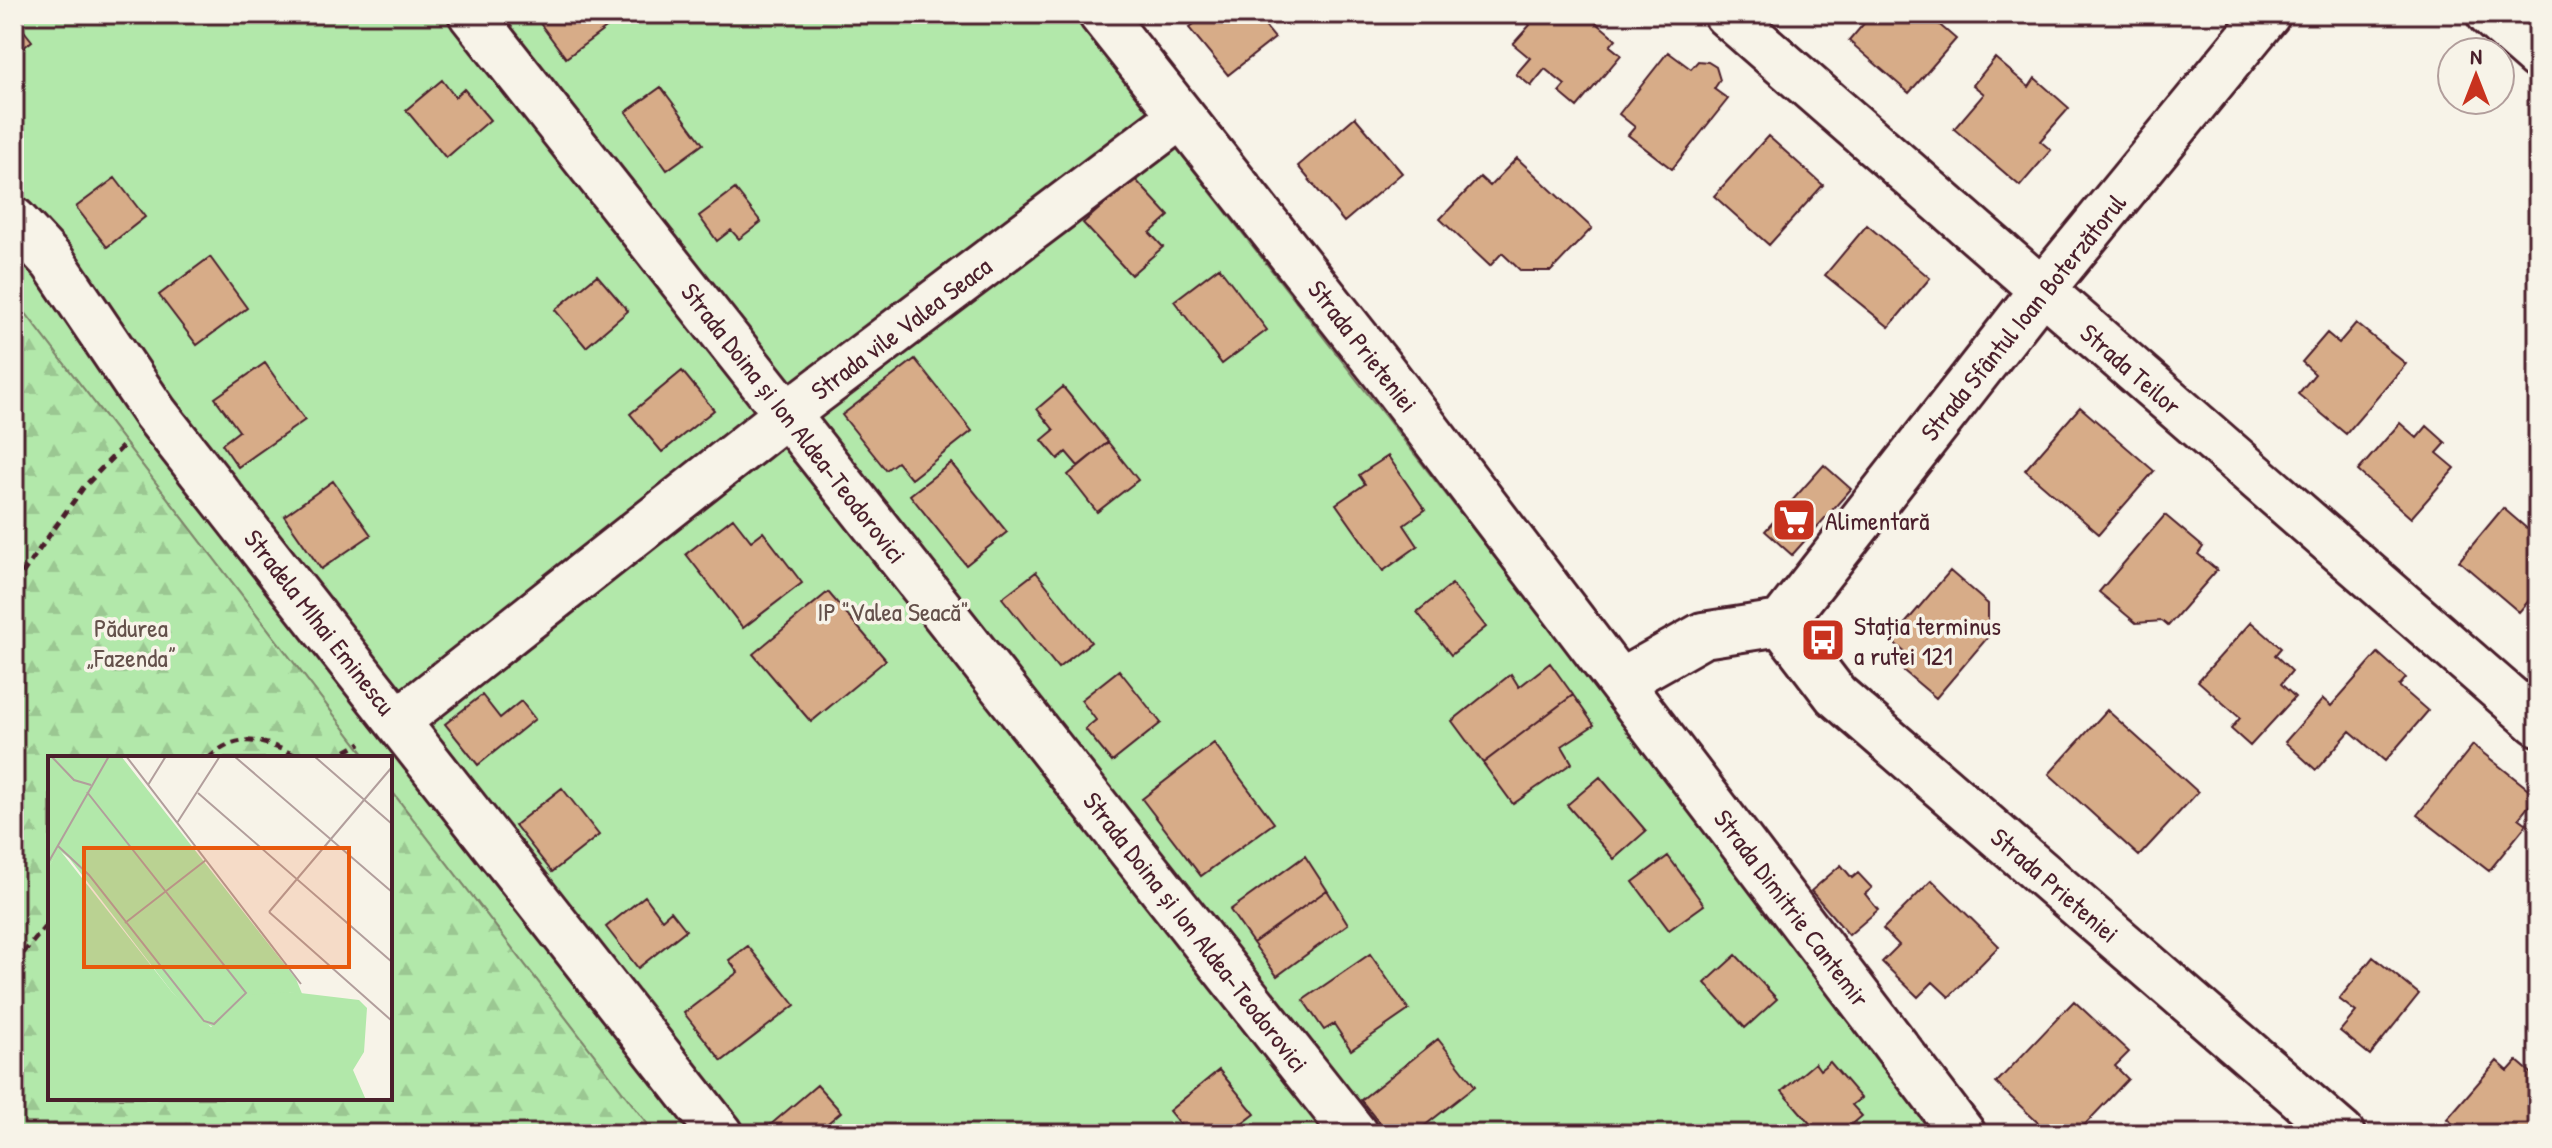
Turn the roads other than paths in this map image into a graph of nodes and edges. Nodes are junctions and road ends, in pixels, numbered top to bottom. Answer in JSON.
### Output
{"nodes":[{"id":1,"x":471,"y":14,"type":"edge"},
{"id":2,"x":1101,"y":14,"type":"edge"},
{"id":3,"x":1726,"y":14,"type":"edge"},
{"id":4,"x":2268,"y":14,"type":"edge"},
{"id":5,"x":2489,"y":14,"type":"edge"},
{"id":6,"x":2538,"y":57,"type":"edge"},
{"id":7,"x":1181,"y":116,"type":"junction"},
{"id":8,"x":14,"y":220,"type":"edge"},
{"id":9,"x":2041,"y":291,"type":"junction"},
{"id":10,"x":787,"y":414,"type":"junction"},
{"id":11,"x":1781,"y":623,"type":"junction"},
{"id":12,"x":1620,"y":682,"type":"junction"},
{"id":13,"x":398,"y":721,"type":"junction"},
{"id":14,"x":2538,"y":723,"type":"edge"},
{"id":15,"x":721,"y":1134,"type":"edge"},
{"id":16,"x":1355,"y":1134,"type":"edge"},
{"id":17,"x":1963,"y":1134,"type":"edge"},
{"id":18,"x":2342,"y":1134,"type":"edge"}],
"edges":[{"from":1,"to":10,"type":"street","name":"Strada Doina și Ion Aldea-Teodorovici"},
{"from":2,"to":7,"type":"street","name":"Strada Prieteniei"},
{"from":3,"to":9,"type":"street","name":"Strada Teilor"},
{"from":4,"to":9,"type":"street","name":"Strada Sfântul Ioan Boterzătorul"},
{"from":5,"to":6,"type":"street"},
{"from":7,"to":10,"type":"street","name":"Strada vile Valea Seaca"},
{"from":7,"to":12,"type":"street","name":"Strada Prieteniei"},
{"from":8,"to":13,"type":"street","name":"Stradela MIhai Eminescu"},
{"from":9,"to":11,"type":"street","name":"Strada Sfântul Ioan Boterzătorul"},
{"from":9,"to":14,"type":"street","name":"Strada Teilor"},
{"from":10,"to":13,"type":"street","name":"Strada vile Valea Seaca"},
{"from":10,"to":16,"type":"street","name":"Strada Doina și Ion Aldea-Teodorovici"},
{"from":11,"to":12,"type":"street"},
{"from":11,"to":18,"type":"street","name":"Strada Prieteniei"},
{"from":12,"to":17,"type":"street","name":"Strada Dimitrie Cantemir"},
{"from":13,"to":15,"type":"street","name":"Stradela MIhai Eminescu"}]}
